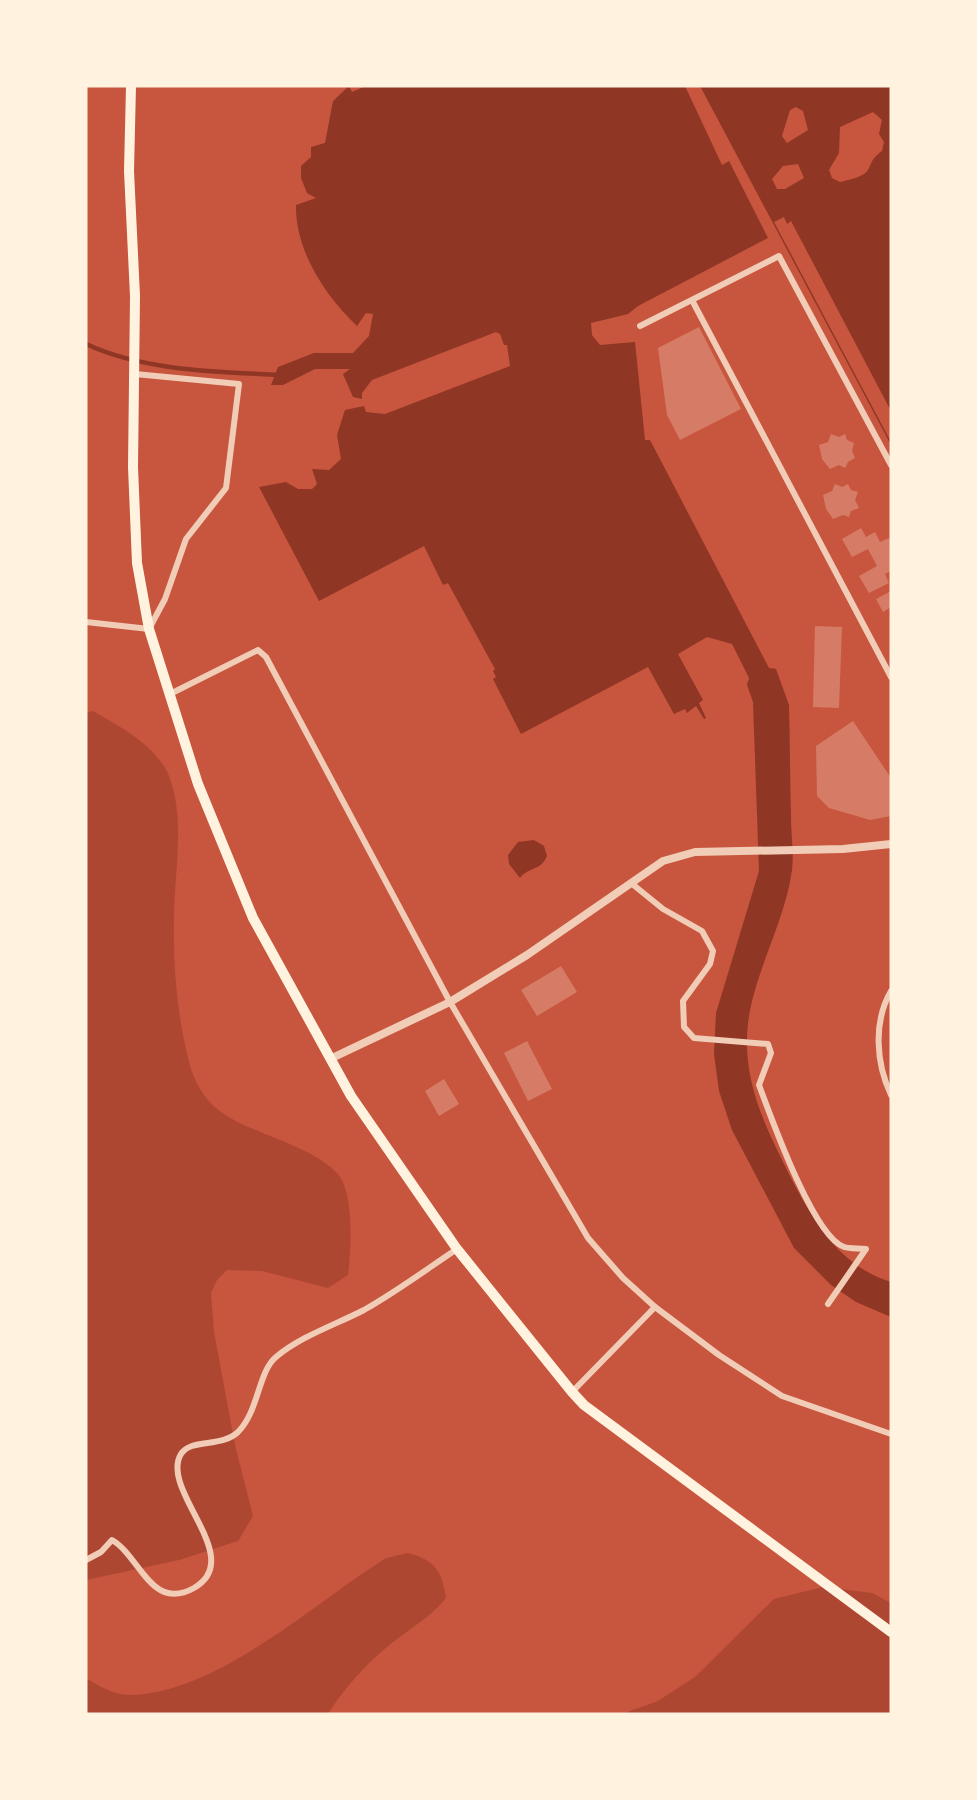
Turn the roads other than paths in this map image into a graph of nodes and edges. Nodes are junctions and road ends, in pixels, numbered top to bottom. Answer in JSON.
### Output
{"nodes":[{"id":1,"x":131,"y":86,"type":"edge"},
{"id":2,"x":693,"y":302,"type":"junction"},
{"id":3,"x":640,"y":326,"type":"dead end"},
{"id":4,"x":135,"y":371,"type":"junction"},
{"id":5,"x":891,"y":465,"type":"edge"},
{"id":6,"x":86,"y":622,"type":"edge"},
{"id":7,"x":149,"y":629,"type":"junction"},
{"id":8,"x":891,"y":677,"type":"edge"},
{"id":9,"x":170,"y":694,"type":"junction"},
{"id":10,"x":891,"y":844,"type":"edge"},
{"id":11,"x":631,"y":883,"type":"junction"},
{"id":12,"x":891,"y":991,"type":"edge"},
{"id":13,"x":450,"y":1002,"type":"junction"},
{"id":14,"x":332,"y":1058,"type":"junction"},
{"id":15,"x":891,"y":1095,"type":"edge"},
{"id":16,"x":457,"y":1249,"type":"junction"},
{"id":17,"x":828,"y":1304,"type":"dead end"},
{"id":18,"x":655,"y":1307,"type":"junction"},
{"id":19,"x":572,"y":1392,"type":"junction"},
{"id":20,"x":891,"y":1434,"type":"edge"},
{"id":21,"x":86,"y":1560,"type":"edge"},
{"id":22,"x":891,"y":1632,"type":"edge"}],
"edges":[{"from":1,"to":4,"type":"main road"},
{"from":2,"to":3,"type":"street"},
{"from":2,"to":5,"type":"street"},
{"from":2,"to":8,"type":"street"},
{"from":4,"to":7,"type":"main road"},
{"from":4,"to":7,"type":"street"},
{"from":6,"to":7,"type":"street"},
{"from":7,"to":9,"type":"main road"},
{"from":9,"to":13,"type":"street"},
{"from":9,"to":14,"type":"main road"},
{"from":10,"to":11,"type":"street"},
{"from":11,"to":13,"type":"street"},
{"from":11,"to":17,"type":"street"},
{"from":12,"to":15,"type":"street"},
{"from":13,"to":14,"type":"street"},
{"from":13,"to":18,"type":"street"},
{"from":14,"to":16,"type":"main road"},
{"from":16,"to":19,"type":"main road"},
{"from":16,"to":21,"type":"street"},
{"from":18,"to":19,"type":"street"},
{"from":18,"to":20,"type":"street"},
{"from":19,"to":22,"type":"main road"}]}
